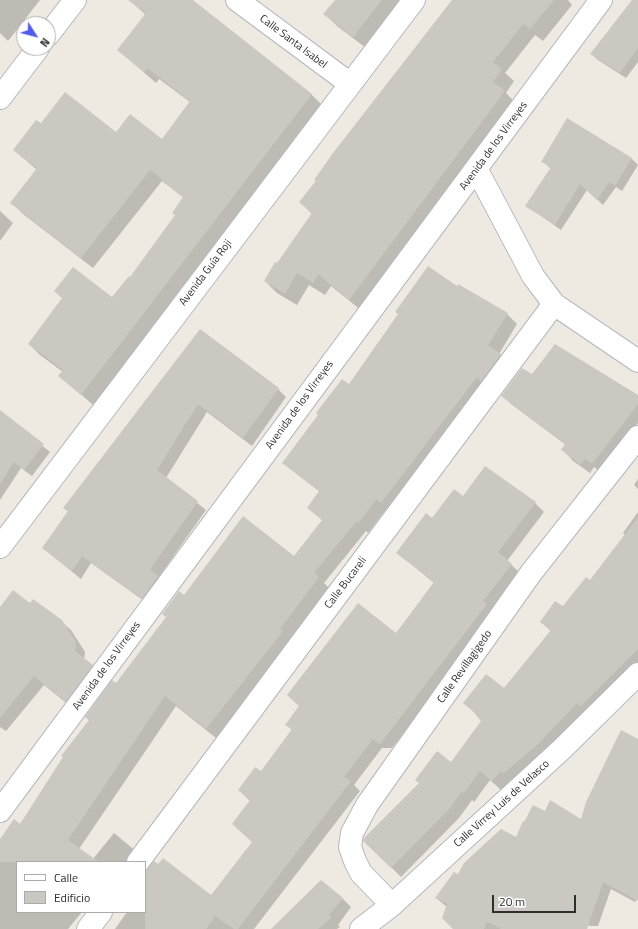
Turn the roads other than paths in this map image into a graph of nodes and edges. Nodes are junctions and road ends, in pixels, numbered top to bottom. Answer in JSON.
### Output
{"nodes":[{"id":1,"x":75,"y":0,"type":"edge"},
{"id":2,"x":238,"y":0,"type":"edge"},
{"id":3,"x":414,"y":0,"type":"edge"},
{"id":4,"x":601,"y":0,"type":"edge"},
{"id":5,"x":56,"y":25,"type":"edge"},
{"id":6,"x":32,"y":56,"type":"edge"},
{"id":7,"x":349,"y":83,"type":"junction"},
{"id":8,"x":0,"y":98,"type":"edge"},
{"id":9,"x":477,"y":170,"type":"junction"},
{"id":10,"x":554,"y":304,"type":"junction"},
{"id":11,"x":638,"y":361,"type":"edge"},
{"id":12,"x":638,"y":437,"type":"edge"},
{"id":13,"x":0,"y":547,"type":"edge"},
{"id":14,"x":638,"y":674,"type":"edge"},
{"id":15,"x":0,"y":811,"type":"edge"},
{"id":16,"x":139,"y":861,"type":"edge"},
{"id":17,"x":392,"y":905,"type":"junction"},
{"id":18,"x":100,"y":913,"type":"edge"},
{"id":19,"x":88,"y":929,"type":"edge"},
{"id":20,"x":361,"y":929,"type":"edge"}],
"edges":[{"from":1,"to":5,"type":"street"},
{"from":2,"to":7,"type":"street","name":"Calle Santa Isabel"},
{"from":3,"to":7,"type":"street","name":"Avenida Guía Roji"},
{"from":4,"to":9,"type":"street","name":"Avenida de los Virreyes"},
{"from":6,"to":8,"type":"street"},
{"from":7,"to":13,"type":"street","name":"Avenida Guía Roji"},
{"from":9,"to":10,"type":"street"},
{"from":9,"to":15,"type":"street","name":"Avenida de los Virreyes"},
{"from":10,"to":11,"type":"street"},
{"from":10,"to":16,"type":"street","name":"Calle Bucareli"},
{"from":12,"to":17,"type":"street","name":"Calle Revillagigedo"},
{"from":14,"to":17,"type":"street","name":"Calle Virrey Luis de Velasco"},
{"from":17,"to":20,"type":"street","name":"Calle Virrey Luis de Velasco"},
{"from":18,"to":19,"type":"street"}]}
